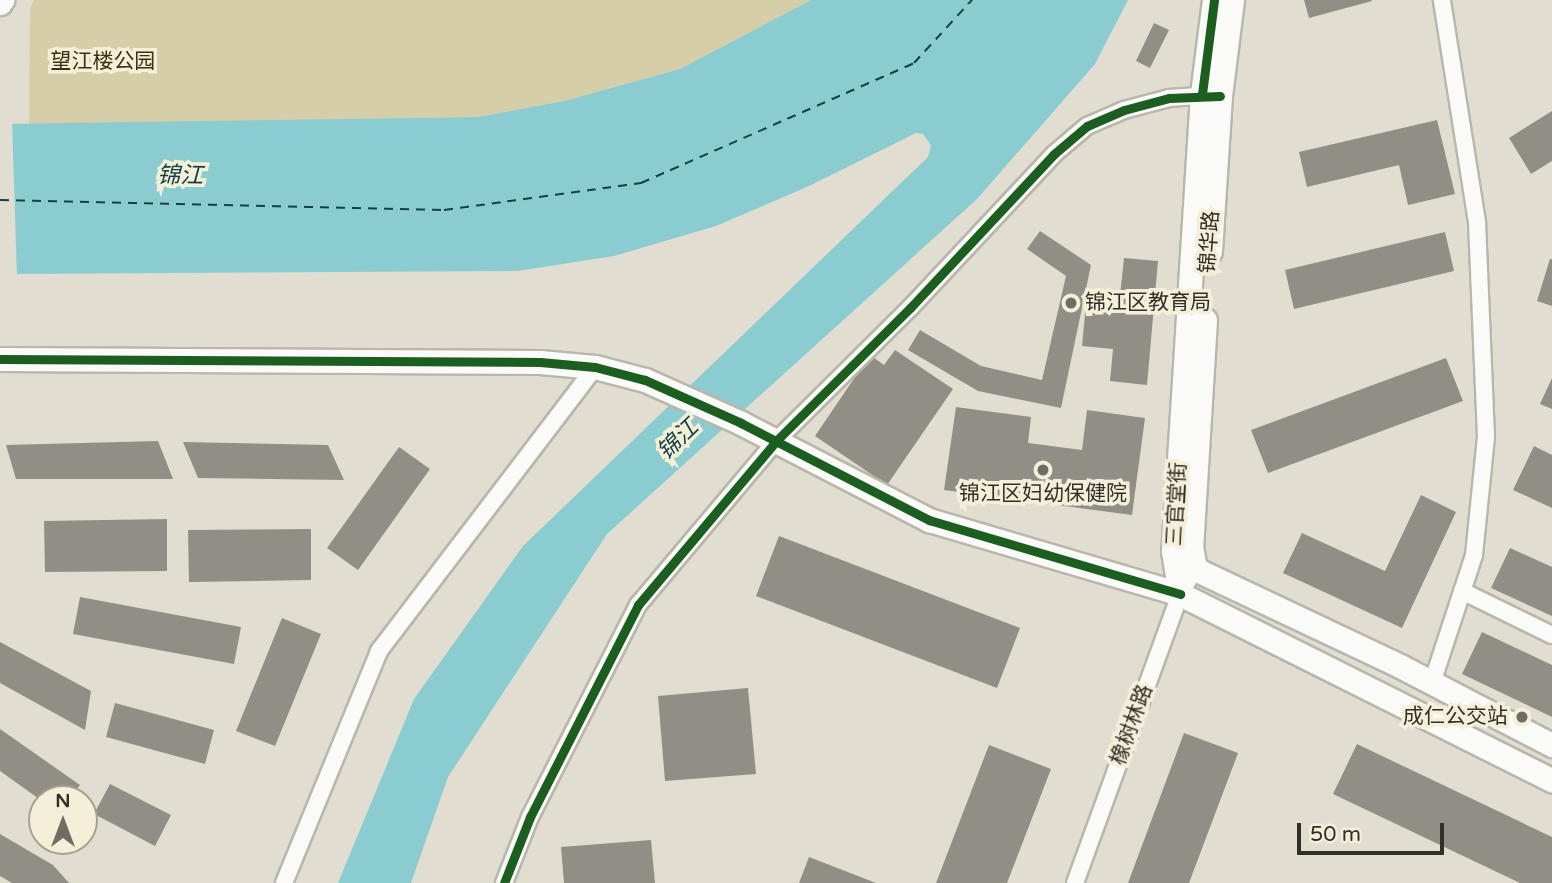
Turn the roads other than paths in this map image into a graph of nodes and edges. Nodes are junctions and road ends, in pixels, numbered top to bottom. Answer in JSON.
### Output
{"nodes":[{"id":1,"x":1214,"y":0,"type":"edge"},
{"id":2,"x":1232,"y":0,"type":"edge"},
{"id":3,"x":1442,"y":0,"type":"edge"},
{"id":4,"x":1211,"y":95,"type":"junction"},
{"id":5,"x":0,"y":359,"type":"edge"},
{"id":6,"x":595,"y":367,"type":"junction"},
{"id":7,"x":776,"y":441,"type":"junction"},
{"id":8,"x":1195,"y":569,"type":"junction"},
{"id":9,"x":1462,"y":591,"type":"junction"},
{"id":10,"x":1180,"y":594,"type":"junction"},
{"id":11,"x":1552,"y":635,"type":"edge"},
{"id":12,"x":1432,"y":683,"type":"junction"},
{"id":13,"x":1552,"y":745,"type":"edge"},
{"id":14,"x":1552,"y":780,"type":"edge"},
{"id":15,"x":284,"y":883,"type":"edge"},
{"id":16,"x":504,"y":883,"type":"edge"},
{"id":17,"x":1075,"y":883,"type":"edge"}],
"edges":[{"from":1,"to":4,"type":"main road","name":"三官堂街"},
{"from":2,"to":4,"type":"main road","name":"锦华路"},
{"from":3,"to":9,"type":"street"},
{"from":4,"to":7,"type":"street"},
{"from":4,"to":8,"type":"main road","name":"锦华路"},
{"from":4,"to":10,"type":"main road","name":"三官堂街"},
{"from":5,"to":6,"type":"main road"},
{"from":6,"to":7,"type":"main road"},
{"from":6,"to":15,"type":"street"},
{"from":7,"to":10,"type":"main road"},
{"from":7,"to":16,"type":"street"},
{"from":8,"to":10,"type":"street","name":"橡树林路"},
{"from":8,"to":12,"type":"main road","name":"三官堂街"},
{"from":9,"to":11,"type":"street"},
{"from":9,"to":12,"type":"street"},
{"from":10,"to":14,"type":"main road"},
{"from":10,"to":17,"type":"street","name":"橡树林路"},
{"from":12,"to":13,"type":"main road","name":"三官堂街"}]}
